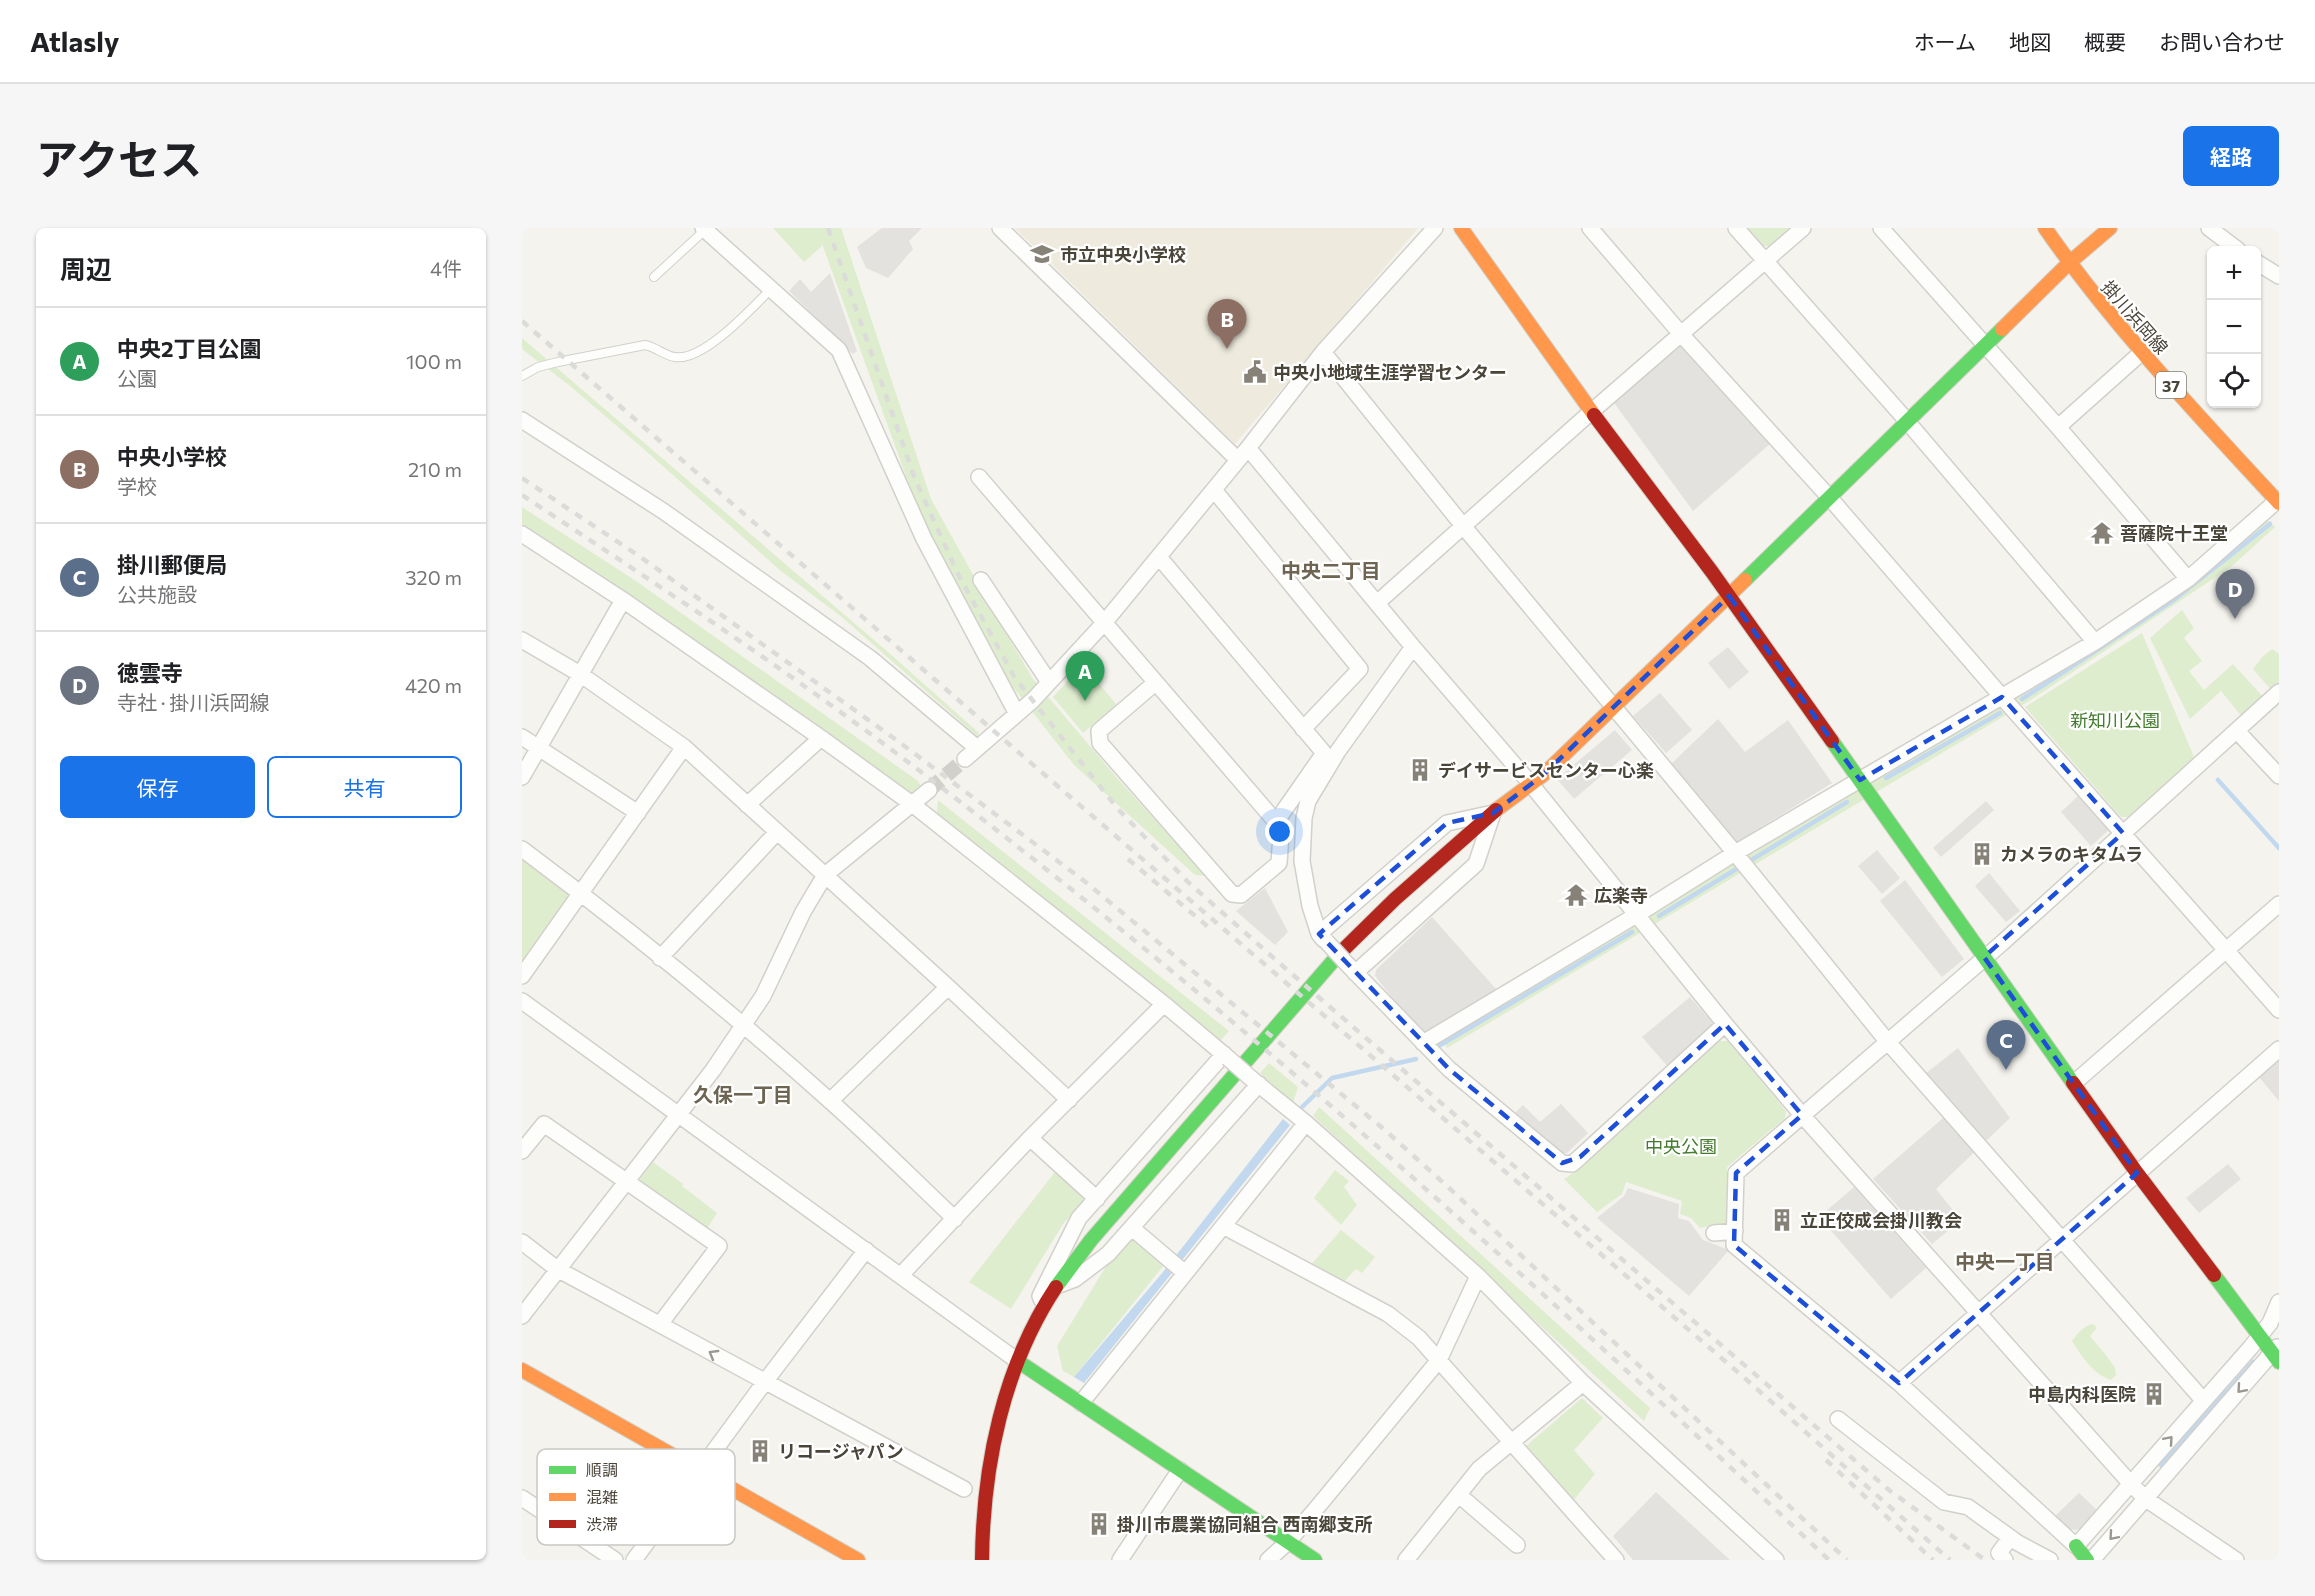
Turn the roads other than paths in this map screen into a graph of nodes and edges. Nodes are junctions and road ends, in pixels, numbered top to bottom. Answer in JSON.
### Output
{"nodes":[{"id":1,"x":1000,"y":228,"type":"edge"},
{"id":2,"x":1435,"y":228,"type":"edge"},
{"id":3,"x":1461,"y":228,"type":"edge"},
{"id":4,"x":1590,"y":228,"type":"edge"},
{"id":5,"x":1736,"y":228,"type":"edge"},
{"id":6,"x":1803,"y":228,"type":"edge"},
{"id":7,"x":1881,"y":228,"type":"edge"},
{"id":8,"x":2045,"y":228,"type":"edge"},
{"id":9,"x":2110,"y":228,"type":"edge"},
{"id":10,"x":2209,"y":228,"type":"edge"},
{"id":11,"x":704,"y":229,"type":"edge"},
{"id":12,"x":2233,"y":246,"type":"edge"},
{"id":13,"x":1764,"y":261,"type":"junction"},
{"id":14,"x":2069,"y":263,"type":"junction"},
{"id":15,"x":2261,"y":265,"type":"edge"},
{"id":16,"x":2279,"y":276,"type":"edge"},
{"id":17,"x":654,"y":277,"type":"dead end"},
{"id":18,"x":771,"y":290,"type":"junction"},
{"id":19,"x":1681,"y":334,"type":"junction"},
{"id":20,"x":1985,"y":346,"type":"junction"},
{"id":21,"x":1323,"y":352,"type":"junction"},
{"id":22,"x":2141,"y":353,"type":"junction"},
{"id":23,"x":522,"y":376,"type":"edge"},
{"id":24,"x":1591,"y":412,"type":"junction"},
{"id":25,"x":522,"y":420,"type":"edge"},
{"id":26,"x":1907,"y":421,"type":"junction"},
{"id":27,"x":2058,"y":427,"type":"junction"},
{"id":28,"x":1248,"y":448,"type":"junction"},
{"id":29,"x":1238,"y":460,"type":"junction"},
{"id":30,"x":979,"y":477,"type":"dead end"},
{"id":31,"x":1214,"y":490,"type":"junction"},
{"id":32,"x":1829,"y":497,"type":"junction"},
{"id":33,"x":2278,"y":501,"type":"edge"},
{"id":34,"x":1464,"y":527,"type":"junction"},
{"id":35,"x":522,"y":534,"type":"edge"},
{"id":36,"x":1159,"y":557,"type":"junction"},
{"id":37,"x":2188,"y":579,"type":"junction"},
{"id":38,"x":981,"y":580,"type":"dead end"},
{"id":39,"x":1729,"y":596,"type":"junction"},
{"id":40,"x":623,"y":600,"type":"junction"},
{"id":41,"x":1377,"y":603,"type":"junction"},
{"id":42,"x":1104,"y":623,"type":"junction"},
{"id":43,"x":522,"y":640,"type":"edge"},
{"id":44,"x":2095,"y":642,"type":"junction"},
{"id":45,"x":1413,"y":647,"type":"junction"},
{"id":46,"x":579,"y":674,"type":"junction"},
{"id":47,"x":1049,"y":682,"type":"junction"},
{"id":48,"x":1155,"y":683,"type":"junction"},
{"id":49,"x":2279,"y":692,"type":"edge"},
{"id":50,"x":2002,"y":697,"type":"junction"},
{"id":51,"x":1614,"y":708,"type":"junction"},
{"id":52,"x":1017,"y":714,"type":"junction"},
{"id":53,"x":1304,"y":729,"type":"junction"},
{"id":54,"x":2237,"y":731,"type":"junction"},
{"id":55,"x":522,"y":736,"type":"edge"},
{"id":56,"x":821,"y":738,"type":"junction"},
{"id":57,"x":539,"y":747,"type":"junction"},
{"id":58,"x":684,"y":747,"type":"junction"},
{"id":59,"x":977,"y":748,"type":"junction"},
{"id":60,"x":965,"y":759,"type":"tunnel mouth"},
{"id":61,"x":2279,"y":776,"type":"edge"},
{"id":62,"x":522,"y":777,"type":"edge"},
{"id":63,"x":1860,"y":780,"type":"junction"},
{"id":64,"x":1530,"y":783,"type":"junction"},
{"id":65,"x":929,"y":790,"type":"tunnel mouth"},
{"id":66,"x":912,"y":804,"type":"junction"},
{"id":67,"x":747,"y":805,"type":"junction"},
{"id":68,"x":638,"y":813,"type":"junction"},
{"id":69,"x":1493,"y":813,"type":"junction"},
{"id":70,"x":1276,"y":822,"type":"junction"},
{"id":71,"x":777,"y":832,"type":"junction"},
{"id":72,"x":2123,"y":833,"type":"junction"},
{"id":73,"x":522,"y":849,"type":"edge"},
{"id":74,"x":1735,"y":853,"type":"junction"},
{"id":75,"x":825,"y":875,"type":"junction"},
{"id":76,"x":580,"y":892,"type":"junction"},
{"id":77,"x":2279,"y":904,"type":"edge"},
{"id":78,"x":1638,"y":914,"type":"junction"},
{"id":79,"x":1323,"y":938,"type":"junction"},
{"id":80,"x":2227,"y":951,"type":"junction"},
{"id":81,"x":1984,"y":957,"type":"junction"},
{"id":82,"x":660,"y":958,"type":"junction"},
{"id":83,"x":1351,"y":969,"type":"junction"},
{"id":84,"x":522,"y":976,"type":"edge"},
{"id":85,"x":948,"y":987,"type":"junction"},
{"id":86,"x":522,"y":1001,"type":"edge"},
{"id":87,"x":1164,"y":1004,"type":"junction"},
{"id":88,"x":2279,"y":1010,"type":"edge"},
{"id":89,"x":1725,"y":1024,"type":"junction"},
{"id":90,"x":744,"y":1026,"type":"junction"},
{"id":91,"x":1887,"y":1041,"type":"junction"},
{"id":92,"x":1428,"y":1048,"type":"junction"},
{"id":93,"x":2279,"y":1049,"type":"edge"},
{"id":94,"x":1226,"y":1056,"type":"junction"},
{"id":95,"x":1256,"y":1082,"type":"junction"},
{"id":96,"x":2074,"y":1083,"type":"junction"},
{"id":97,"x":1069,"y":1100,"type":"junction"},
{"id":98,"x":830,"y":1101,"type":"junction"},
{"id":99,"x":679,"y":1113,"type":"junction"},
{"id":100,"x":1802,"y":1115,"type":"junction"},
{"id":101,"x":1299,"y":1117,"type":"junction"},
{"id":102,"x":1030,"y":1138,"type":"junction"},
{"id":103,"x":522,"y":1151,"type":"edge"},
{"id":104,"x":2137,"y":1173,"type":"junction"},
{"id":105,"x":626,"y":1181,"type":"junction"},
{"id":106,"x":1097,"y":1199,"type":"junction"},
{"id":107,"x":955,"y":1219,"type":"junction"},
{"id":108,"x":1223,"y":1226,"type":"junction"},
{"id":109,"x":1132,"y":1228,"type":"junction"},
{"id":110,"x":1735,"y":1231,"type":"junction"},
{"id":111,"x":1714,"y":1233,"type":"dead end"},
{"id":112,"x":2061,"y":1239,"type":"junction"},
{"id":113,"x":522,"y":1242,"type":"edge"},
{"id":114,"x":866,"y":1250,"type":"junction"},
{"id":115,"x":557,"y":1269,"type":"junction"},
{"id":116,"x":1183,"y":1271,"type":"junction"},
{"id":117,"x":901,"y":1275,"type":"junction"},
{"id":118,"x":1478,"y":1276,"type":"junction"},
{"id":119,"x":1059,"y":1285,"type":"junction"},
{"id":120,"x":2279,"y":1302,"type":"edge"},
{"id":121,"x":1044,"y":1308,"type":"junction"},
{"id":122,"x":1979,"y":1313,"type":"junction"},
{"id":123,"x":522,"y":1316,"type":"edge"},
{"id":124,"x":660,"y":1324,"type":"junction"},
{"id":125,"x":2259,"y":1336,"type":"junction"},
{"id":126,"x":2277,"y":1354,"type":"edge"},
{"id":127,"x":1439,"y":1360,"type":"junction"},
{"id":128,"x":1019,"y":1362,"type":"junction"},
{"id":129,"x":522,"y":1370,"type":"edge"},
{"id":130,"x":764,"y":1383,"type":"junction"},
{"id":131,"x":1582,"y":1383,"type":"junction"},
{"id":132,"x":1899,"y":1383,"type":"junction"},
{"id":133,"x":2203,"y":1400,"type":"junction"},
{"id":134,"x":1081,"y":1403,"type":"junction"},
{"id":135,"x":1838,"y":1419,"type":"dead end"},
{"id":136,"x":1511,"y":1441,"type":"junction"},
{"id":137,"x":662,"y":1449,"type":"edge"},
{"id":138,"x":717,"y":1449,"type":"edge"},
{"id":139,"x":1180,"y":1470,"type":"junction"},
{"id":140,"x":2131,"y":1484,"type":"junction"},
{"id":141,"x":985,"y":1485,"type":"junction"},
{"id":142,"x":964,"y":1489,"type":"dead end"},
{"id":143,"x":735,"y":1490,"type":"edge"},
{"id":144,"x":1459,"y":1495,"type":"junction"},
{"id":145,"x":522,"y":1498,"type":"edge"},
{"id":146,"x":2146,"y":1499,"type":"junction"},
{"id":147,"x":537,"y":1508,"type":"edge"},
{"id":148,"x":2010,"y":1538,"type":"junction"},
{"id":149,"x":1288,"y":1542,"type":"junction"},
{"id":150,"x":592,"y":1545,"type":"edge"},
{"id":151,"x":645,"y":1545,"type":"edge"},
{"id":152,"x":1517,"y":1545,"type":"dead end"},
{"id":153,"x":2082,"y":1556,"type":"edge"},
{"id":154,"x":857,"y":1559,"type":"edge"},
{"id":155,"x":872,"y":1559,"type":"edge"},
{"id":156,"x":615,"y":1560,"type":"edge"},
{"id":157,"x":634,"y":1560,"type":"edge"},
{"id":158,"x":973,"y":1560,"type":"edge"},
{"id":159,"x":982,"y":1560,"type":"edge"},
{"id":160,"x":1120,"y":1560,"type":"edge"},
{"id":161,"x":1268,"y":1560,"type":"edge"},
{"id":162,"x":1315,"y":1560,"type":"edge"},
{"id":163,"x":1406,"y":1560,"type":"edge"},
{"id":164,"x":1616,"y":1560,"type":"edge"},
{"id":165,"x":1776,"y":1560,"type":"edge"},
{"id":166,"x":2005,"y":1560,"type":"edge"},
{"id":167,"x":2050,"y":1560,"type":"edge"},
{"id":168,"x":2236,"y":1560,"type":"edge"}],
"edges":[{"from":1,"to":29,"type":"street"},
{"from":2,"to":21,"type":"street"},
{"from":3,"to":24,"type":"street"},
{"from":4,"to":19,"type":"street"},
{"from":5,"to":13,"type":"street"},
{"from":6,"to":13,"type":"street"},
{"from":7,"to":20,"type":"street"},
{"from":8,"to":14,"type":"street","name":"掛川浜岡線","number":"37"},
{"from":9,"to":14,"type":"street"},
{"from":10,"to":12,"type":"street"},
{"from":11,"to":17,"type":"lane"},
{"from":11,"to":18,"type":"street"},
{"from":13,"to":19,"type":"street"},
{"from":13,"to":26,"type":"street"},
{"from":14,"to":20,"type":"street"},
{"from":14,"to":22,"type":"street","name":"掛川浜岡線","number":"37"},
{"from":15,"to":16,"type":"street"},
{"from":18,"to":23,"type":"lane"},
{"from":18,"to":52,"type":"street"},
{"from":19,"to":24,"type":"street"},
{"from":19,"to":32,"type":"street"},
{"from":20,"to":26,"type":"street"},
{"from":20,"to":27,"type":"street"},
{"from":21,"to":28,"type":"street"},
{"from":21,"to":34,"type":"street"},
{"from":22,"to":27,"type":"street"},
{"from":22,"to":33,"type":"street","name":"掛川浜岡線","number":"37"},
{"from":24,"to":34,"type":"street"},
{"from":24,"to":39,"type":"street"},
{"from":25,"to":59,"type":"street"},
{"from":26,"to":32,"type":"street"},
{"from":26,"to":44,"type":"street"},
{"from":27,"to":37,"type":"street"},
{"from":28,"to":29,"type":"street"},
{"from":28,"to":41,"type":"street"},
{"from":29,"to":31,"type":"street"},
{"from":30,"to":42,"type":"street"},
{"from":31,"to":36,"type":"street"},
{"from":31,"to":53,"type":"street"},
{"from":32,"to":39,"type":"street"},
{"from":32,"to":50,"type":"street"},
{"from":33,"to":37,"type":"street"},
{"from":34,"to":41,"type":"street"},
{"from":34,"to":51,"type":"street"},
{"from":35,"to":40,"type":"street"},
{"from":36,"to":42,"type":"street"},
{"from":36,"to":53,"type":"street"},
{"from":37,"to":44,"type":"street"},
{"from":38,"to":47,"type":"street"},
{"from":39,"to":51,"type":"street"},
{"from":39,"to":63,"type":"street"},
{"from":40,"to":46,"type":"street"},
{"from":40,"to":56,"type":"street"},
{"from":41,"to":45,"type":"street"},
{"from":42,"to":47,"type":"street"},
{"from":42,"to":48,"type":"street"},
{"from":43,"to":46,"type":"street"},
{"from":44,"to":50,"type":"street"},
{"from":45,"to":64,"type":"street"},
{"from":45,"to":79,"type":"street"},
{"from":46,"to":57,"type":"street"},
{"from":46,"to":58,"type":"street"},
{"from":47,"to":52,"type":"street"},
{"from":48,"to":70,"type":"street"},
{"from":48,"to":70,"type":"street"},
{"from":49,"to":54,"type":"street"},
{"from":50,"to":63,"type":"street"},
{"from":50,"to":72,"type":"street"},
{"from":51,"to":64,"type":"street"},
{"from":51,"to":74,"type":"street"},
{"from":52,"to":59,"type":"street"},
{"from":53,"to":70,"type":"street"},
{"from":54,"to":61,"type":"street"},
{"from":54,"to":72,"type":"street"},
{"from":55,"to":57,"type":"street"},
{"from":56,"to":66,"type":"street"},
{"from":56,"to":67,"type":"street"},
{"from":57,"to":62,"type":"street"},
{"from":57,"to":68,"type":"street"},
{"from":58,"to":67,"type":"street"},
{"from":58,"to":68,"type":"street"},
{"from":59,"to":60,"type":"street"},
{"from":63,"to":74,"type":"street"},
{"from":63,"to":81,"type":"street"},
{"from":64,"to":69,"type":"street"},
{"from":64,"to":78,"type":"street"},
{"from":65,"to":66,"type":"street"},
{"from":66,"to":75,"type":"street"},
{"from":66,"to":87,"type":"street"},
{"from":67,"to":71,"type":"street"},
{"from":68,"to":76,"type":"street"},
{"from":69,"to":79,"type":"street"},
{"from":69,"to":83,"type":"street"},
{"from":69,"to":119,"type":"street"},
{"from":71,"to":75,"type":"street"},
{"from":71,"to":82,"type":"street"},
{"from":72,"to":80,"type":"street"},
{"from":72,"to":81,"type":"street"},
{"from":73,"to":76,"type":"street"},
{"from":74,"to":78,"type":"street"},
{"from":74,"to":91,"type":"street"},
{"from":75,"to":85,"type":"street"},
{"from":75,"to":90,"type":"street"},
{"from":76,"to":82,"type":"street"},
{"from":76,"to":84,"type":"street"},
{"from":77,"to":80,"type":"street"},
{"from":78,"to":89,"type":"street"},
{"from":78,"to":92,"type":"street"},
{"from":79,"to":83,"type":"street","bridge":true},
{"from":80,"to":88,"type":"street"},
{"from":80,"to":96,"type":"street"},
{"from":81,"to":91,"type":"street"},
{"from":81,"to":96,"type":"street"},
{"from":82,"to":90,"type":"street"},
{"from":83,"to":92,"type":"street"},
{"from":85,"to":97,"type":"street"},
{"from":85,"to":98,"type":"street"},
{"from":86,"to":99,"type":"street"},
{"from":87,"to":94,"type":"street"},
{"from":87,"to":97,"type":"street"},
{"from":89,"to":92,"type":"street"},
{"from":89,"to":100,"type":"street"},
{"from":90,"to":98,"type":"street"},
{"from":90,"to":99,"type":"street"},
{"from":91,"to":100,"type":"street"},
{"from":91,"to":112,"type":"street"},
{"from":93,"to":104,"type":"street"},
{"from":94,"to":95,"type":"street","bridge":true},
{"from":94,"to":106,"type":"street"},
{"from":95,"to":101,"type":"street"},
{"from":95,"to":109,"type":"street"},
{"from":96,"to":104,"type":"street"},
{"from":97,"to":102,"type":"street"},
{"from":98,"to":107,"type":"street"},
{"from":99,"to":105,"type":"street"},
{"from":99,"to":114,"type":"street"},
{"from":100,"to":110,"type":"street"},
{"from":100,"to":122,"type":"street"},
{"from":101,"to":108,"type":"street"},
{"from":101,"to":118,"type":"street"},
{"from":102,"to":106,"type":"street"},
{"from":102,"to":107,"type":"street"},
{"from":103,"to":105,"type":"street"},
{"from":104,"to":112,"type":"street"},
{"from":104,"to":125,"type":"street"},
{"from":105,"to":115,"type":"street"},
{"from":105,"to":124,"type":"street"},
{"from":106,"to":121,"type":"street"},
{"from":107,"to":117,"type":"street"},
{"from":108,"to":116,"type":"street"},
{"from":108,"to":127,"type":"street"},
{"from":109,"to":116,"type":"street"},
{"from":109,"to":119,"type":"street"},
{"from":110,"to":111,"type":"street"},
{"from":110,"to":132,"type":"street"},
{"from":112,"to":122,"type":"street"},
{"from":112,"to":133,"type":"street"},
{"from":113,"to":115,"type":"street"},
{"from":114,"to":117,"type":"street"},
{"from":114,"to":130,"type":"street"},
{"from":115,"to":123,"type":"street"},
{"from":115,"to":124,"type":"street"},
{"from":116,"to":134,"type":"street"},
{"from":117,"to":128,"type":"street"},
{"from":118,"to":127,"type":"street"},
{"from":118,"to":131,"type":"street"},
{"from":119,"to":121,"type":"street"},
{"from":120,"to":125,"type":"street"},
{"from":121,"to":128,"type":"street"},
{"from":122,"to":132,"type":"street"},
{"from":122,"to":140,"type":"street"},
{"from":130,"to":124,"type":"street","one_way":true},
{"from":125,"to":126,"type":"street"},
{"from":125,"to":133,"type":"street"},
{"from":126,"to":146,"type":"street","one_way":true},
{"from":127,"to":136,"type":"street"},
{"from":127,"to":149,"type":"street"},
{"from":128,"to":134,"type":"street"},
{"from":128,"to":141,"type":"street"},
{"from":129,"to":137,"type":"street"},
{"from":130,"to":138,"type":"street"},
{"from":130,"to":142,"type":"street"},
{"from":131,"to":136,"type":"street"},
{"from":131,"to":165,"type":"street"},
{"from":132,"to":153,"type":"street"},
{"from":140,"to":133,"type":"street","one_way":true},
{"from":134,"to":139,"type":"street"},
{"from":135,"to":148,"type":"street"},
{"from":136,"to":144,"type":"street"},
{"from":136,"to":164,"type":"street"},
{"from":139,"to":149,"type":"street"},
{"from":139,"to":160,"type":"street"},
{"from":140,"to":146,"type":"street"},
{"from":140,"to":153,"type":"street"},
{"from":141,"to":158,"type":"street"},
{"from":141,"to":159,"type":"street"},
{"from":143,"to":154,"type":"street"},
{"from":144,"to":152,"type":"street"},
{"from":144,"to":163,"type":"street"},
{"from":145,"to":147,"type":"street"},
{"from":146,"to":153,"type":"street","one_way":true},
{"from":146,"to":168,"type":"street"},
{"from":148,"to":166,"type":"street"},
{"from":148,"to":167,"type":"street"},
{"from":149,"to":161,"type":"street"},
{"from":149,"to":162,"type":"street"},
{"from":150,"to":156,"type":"street"},
{"from":151,"to":157,"type":"street"},
{"from":154,"to":155,"type":"street"}]}
